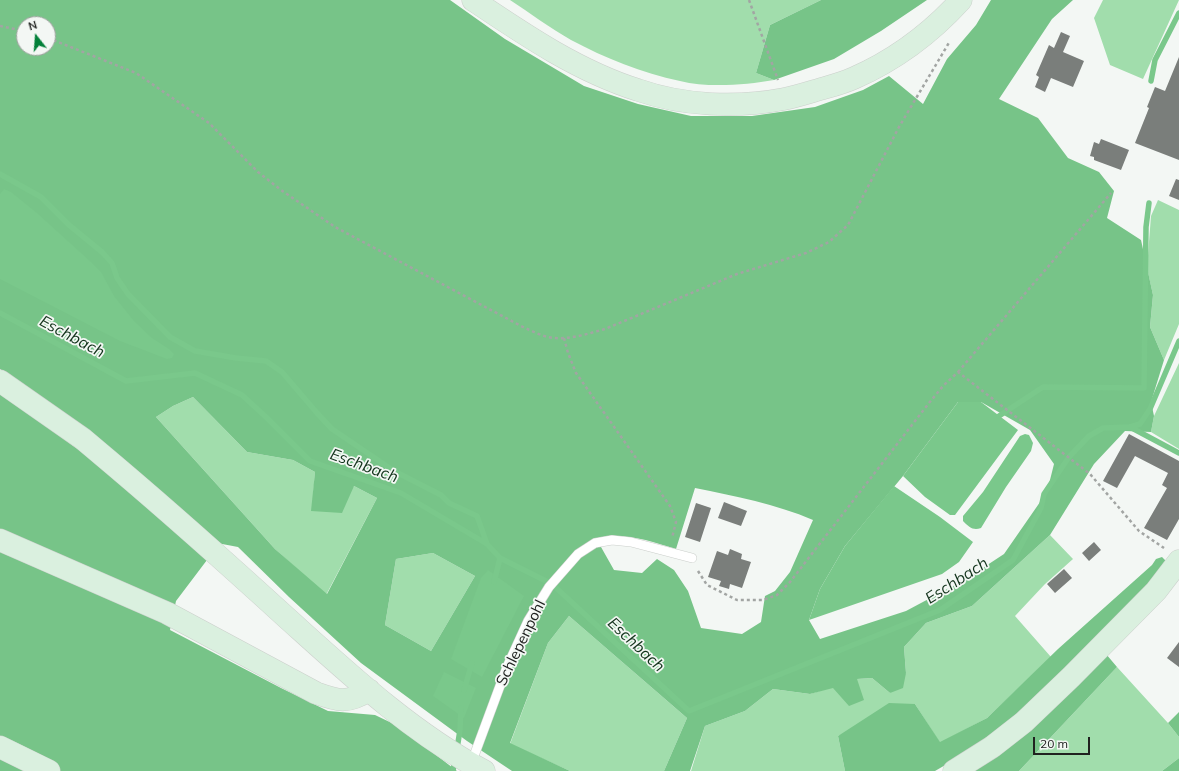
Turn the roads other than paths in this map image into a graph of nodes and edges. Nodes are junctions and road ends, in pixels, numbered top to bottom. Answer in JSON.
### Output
{"nodes":[{"id":1,"x":473,"y":0,"type":"edge"},
{"id":2,"x":957,"y":4,"type":"edge"},
{"id":3,"x":0,"y":381,"type":"edge"},
{"id":4,"x":0,"y":540,"type":"edge"},
{"id":5,"x":1173,"y":556,"type":"edge"},
{"id":6,"x":692,"y":558,"type":"road end"},
{"id":7,"x":369,"y":690,"type":"junction"},
{"id":8,"x":0,"y":747,"type":"edge"},
{"id":9,"x":478,"y":767,"type":"edge"},
{"id":10,"x":48,"y":771,"type":"edge"},
{"id":11,"x":954,"y":771,"type":"edge"}],
"edges":[{"from":1,"to":2,"type":"main road"},
{"from":3,"to":7,"type":"main road"},
{"from":4,"to":7,"type":"main road"},
{"from":5,"to":11,"type":"main road"},
{"from":6,"to":9,"type":"lane","name":"Schlepenpohl"},
{"from":7,"to":9,"type":"main road"},
{"from":8,"to":10,"type":"main road"}]}
